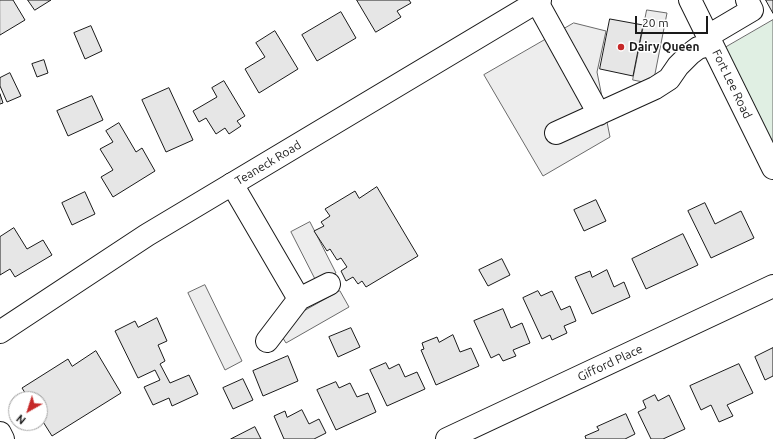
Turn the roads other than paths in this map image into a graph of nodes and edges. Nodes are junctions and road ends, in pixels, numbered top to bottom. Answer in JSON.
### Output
{"nodes":[{"id":1,"x":690,"y":0,"type":"edge"},
{"id":2,"x":747,"y":0,"type":"edge"},
{"id":3,"x":538,"y":1,"type":"edge"},
{"id":4,"x":710,"y":40,"type":"junction"},
{"id":5,"x":599,"y":114,"type":"junction"},
{"id":6,"x":556,"y":133,"type":"dead end"},
{"id":7,"x":773,"y":168,"type":"edge"},
{"id":8,"x":232,"y":184,"type":"junction"},
{"id":9,"x":329,"y":284,"type":"dead end"},
{"id":10,"x":773,"y":286,"type":"edge"},
{"id":11,"x":299,"y":300,"type":"junction"},
{"id":12,"x":0,"y":332,"type":"edge"},
{"id":13,"x":267,"y":341,"type":"dead end"},
{"id":14,"x":0,"y":433,"type":"edge"},
{"id":15,"x":3,"y":439,"type":"edge"},
{"id":16,"x":447,"y":439,"type":"edge"}],
"edges":[{"from":1,"to":4,"type":"main road","name":"Fort Lee Road"},
{"from":2,"to":4,"type":"main road"},
{"from":3,"to":5,"type":"main road"},
{"from":3,"to":8,"type":"main road","name":"Teaneck Road"},
{"from":4,"to":5,"type":"main road"},
{"from":4,"to":7,"type":"main road","name":"Fort Lee Road"},
{"from":5,"to":6,"type":"main road"},
{"from":8,"to":11,"type":"main road"},
{"from":8,"to":12,"type":"main road","name":"Teaneck Road"},
{"from":9,"to":11,"type":"main road"},
{"from":10,"to":16,"type":"main road","name":"Gifford Place"},
{"from":11,"to":13,"type":"main road"},
{"from":14,"to":15,"type":"main road"}]}
